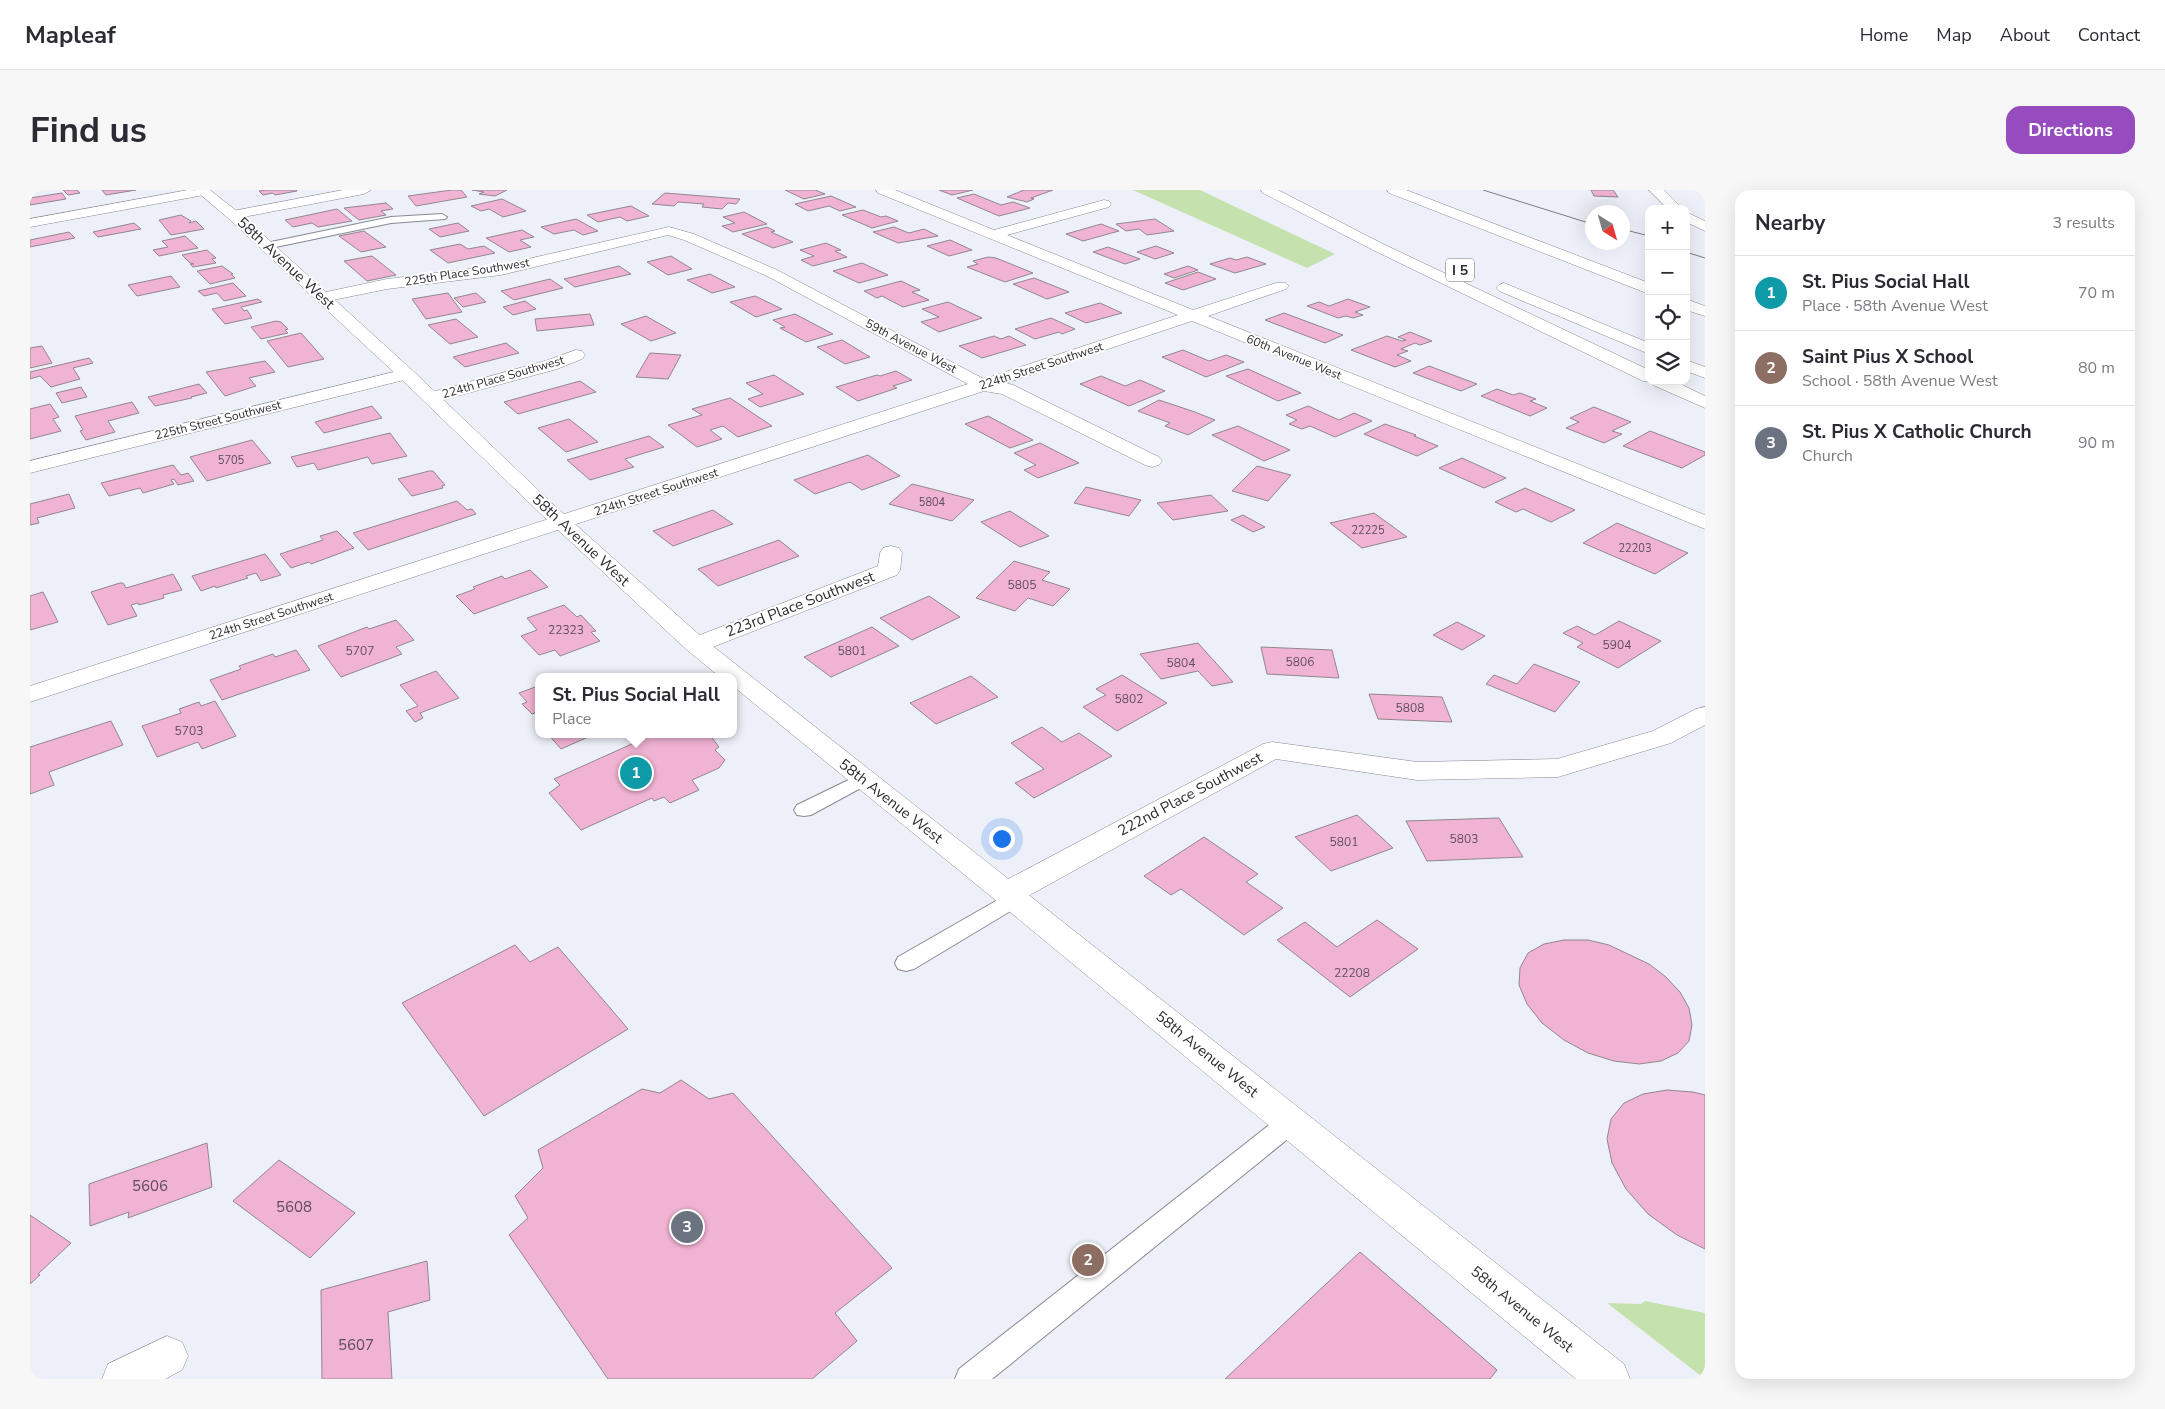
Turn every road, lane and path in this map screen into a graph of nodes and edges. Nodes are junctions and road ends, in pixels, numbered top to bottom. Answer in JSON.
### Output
{"nodes":[{"id":1,"x":364,"y":190,"type":"edge"},
{"id":2,"x":883,"y":190,"type":"edge"},
{"id":3,"x":1270,"y":190,"type":"edge"},
{"id":4,"x":1394,"y":190,"type":"edge"},
{"id":5,"x":1419,"y":190,"type":"edge"},
{"id":6,"x":1656,"y":190,"type":"edge"},
{"id":7,"x":203,"y":191,"type":"edge"},
{"id":8,"x":1104,"y":204,"type":"dead end"},
{"id":9,"x":1672,"y":205,"type":"edge"},
{"id":10,"x":233,"y":215,"type":"junction"},
{"id":11,"x":442,"y":217,"type":"dead end"},
{"id":12,"x":1690,"y":218,"type":"edge"},
{"id":13,"x":30,"y":223,"type":"edge"},
{"id":14,"x":1705,"y":227,"type":"edge"},
{"id":15,"x":669,"y":231,"type":"joint"},
{"id":16,"x":994,"y":234,"type":"junction"},
{"id":17,"x":266,"y":246,"type":"junction"},
{"id":18,"x":1622,"y":264,"type":"dead end"},
{"id":19,"x":1456,"y":268,"type":"dead end"},
{"id":20,"x":1492,"y":283,"type":"dead end"},
{"id":21,"x":1281,"y":286,"type":"dead end"},
{"id":22,"x":1645,"y":287,"type":"edge"},
{"id":23,"x":323,"y":297,"type":"junction"},
{"id":24,"x":1690,"y":305,"type":"edge"},
{"id":25,"x":1705,"y":311,"type":"edge"},
{"id":26,"x":1193,"y":316,"type":"junction"},
{"id":27,"x":1645,"y":348,"type":"edge"},
{"id":28,"x":576,"y":355,"type":"dead end"},
{"id":29,"x":1690,"y":367,"type":"edge"},
{"id":30,"x":1705,"y":373,"type":"edge"},
{"id":31,"x":406,"y":374,"type":"junction"},
{"id":32,"x":1645,"y":375,"type":"edge"},
{"id":33,"x":983,"y":385,"type":"junction"},
{"id":34,"x":1667,"y":385,"type":"edge"},
{"id":35,"x":431,"y":398,"type":"junction"},
{"id":36,"x":1705,"y":403,"type":"edge"},
{"id":37,"x":1152,"y":461,"type":"dead end"},
{"id":38,"x":30,"y":467,"type":"edge"},
{"id":39,"x":562,"y":522,"type":"junction"},
{"id":40,"x":1705,"y":523,"type":"edge"},
{"id":41,"x":890,"y":553,"type":"dead end"},
{"id":42,"x":696,"y":645,"type":"junction"},
{"id":43,"x":731,"y":673,"type":"edge"},
{"id":44,"x":737,"y":678,"type":"edge"},
{"id":45,"x":30,"y":694,"type":"edge"},
{"id":46,"x":1705,"y":715,"type":"edge"},
{"id":47,"x":863,"y":780,"type":"junction"},
{"id":48,"x":804,"y":810,"type":"dead end"},
{"id":49,"x":1011,"y":896,"type":"junction"},
{"id":50,"x":906,"y":963,"type":"dead end"},
{"id":51,"x":1291,"y":1122,"type":"junction"},
{"id":52,"x":167,"y":1356,"type":"dead end"},
{"id":53,"x":124,"y":1379,"type":"edge"},
{"id":54,"x":969,"y":1379,"type":"edge"},
{"id":55,"x":1609,"y":1379,"type":"edge"}],
"edges":[{"from":1,"to":10,"type":"main road"},
{"from":2,"to":16,"type":"main road","name":"60th Avenue West"},
{"from":3,"to":19,"type":"main road","number":"I 5"},
{"from":3,"to":32,"type":"main road"},
{"from":4,"to":22,"type":"main road"},
{"from":5,"to":18,"type":"main road"},
{"from":6,"to":9,"type":"main road"},
{"from":7,"to":10,"type":"main road","name":"58th Avenue West"},
{"from":7,"to":13,"type":"main road"},
{"from":8,"to":16,"type":"main road"},
{"from":10,"to":17,"type":"main road","name":"58th Avenue West"},
{"from":11,"to":17,"type":"lane"},
{"from":12,"to":14,"type":"main road"},
{"from":15,"to":23,"type":"main road","name":"225th Place Southwest"},
{"from":15,"to":33,"type":"main road","name":"59th Avenue West"},
{"from":16,"to":26,"type":"main road","name":"60th Avenue West"},
{"from":17,"to":23,"type":"main road","name":"58th Avenue West"},
{"from":20,"to":27,"type":"main road","number":"I 5"},
{"from":21,"to":26,"type":"main road","name":"224th Street Southwest"},
{"from":23,"to":31,"type":"main road","name":"58th Avenue West"},
{"from":24,"to":25,"type":"main road"},
{"from":26,"to":33,"type":"main road","name":"224th Street Southwest"},
{"from":26,"to":40,"type":"main road","name":"60th Avenue West"},
{"from":28,"to":35,"type":"main road","name":"224th Place Southwest"},
{"from":29,"to":30,"type":"main road"},
{"from":31,"to":35,"type":"main road","name":"58th Avenue West"},
{"from":31,"to":38,"type":"main road","name":"225th Street Southwest"},
{"from":33,"to":37,"type":"main road","name":"59th Avenue West"},
{"from":33,"to":39,"type":"main road","name":"224th Street Southwest"},
{"from":34,"to":36,"type":"main road"},
{"from":35,"to":39,"type":"main road","name":"58th Avenue West"},
{"from":39,"to":42,"type":"main road","name":"58th Avenue West"},
{"from":39,"to":45,"type":"main road","name":"224th Street Southwest"},
{"from":41,"to":42,"type":"main road","name":"223rd Place Southwest"},
{"from":42,"to":43,"type":"main road","name":"58th Avenue West"},
{"from":44,"to":47,"type":"main road","name":"58th Avenue West"},
{"from":46,"to":49,"type":"main road","name":"222nd Place Southwest"},
{"from":47,"to":48,"type":"lane"},
{"from":47,"to":49,"type":"main road","name":"58th Avenue West"},
{"from":49,"to":50,"type":"lane"},
{"from":49,"to":51,"type":"main road","name":"58th Avenue West"},
{"from":51,"to":54,"type":"lane"},
{"from":51,"to":55,"type":"main road","name":"58th Avenue West"},
{"from":52,"to":53,"type":"main road"}]}
